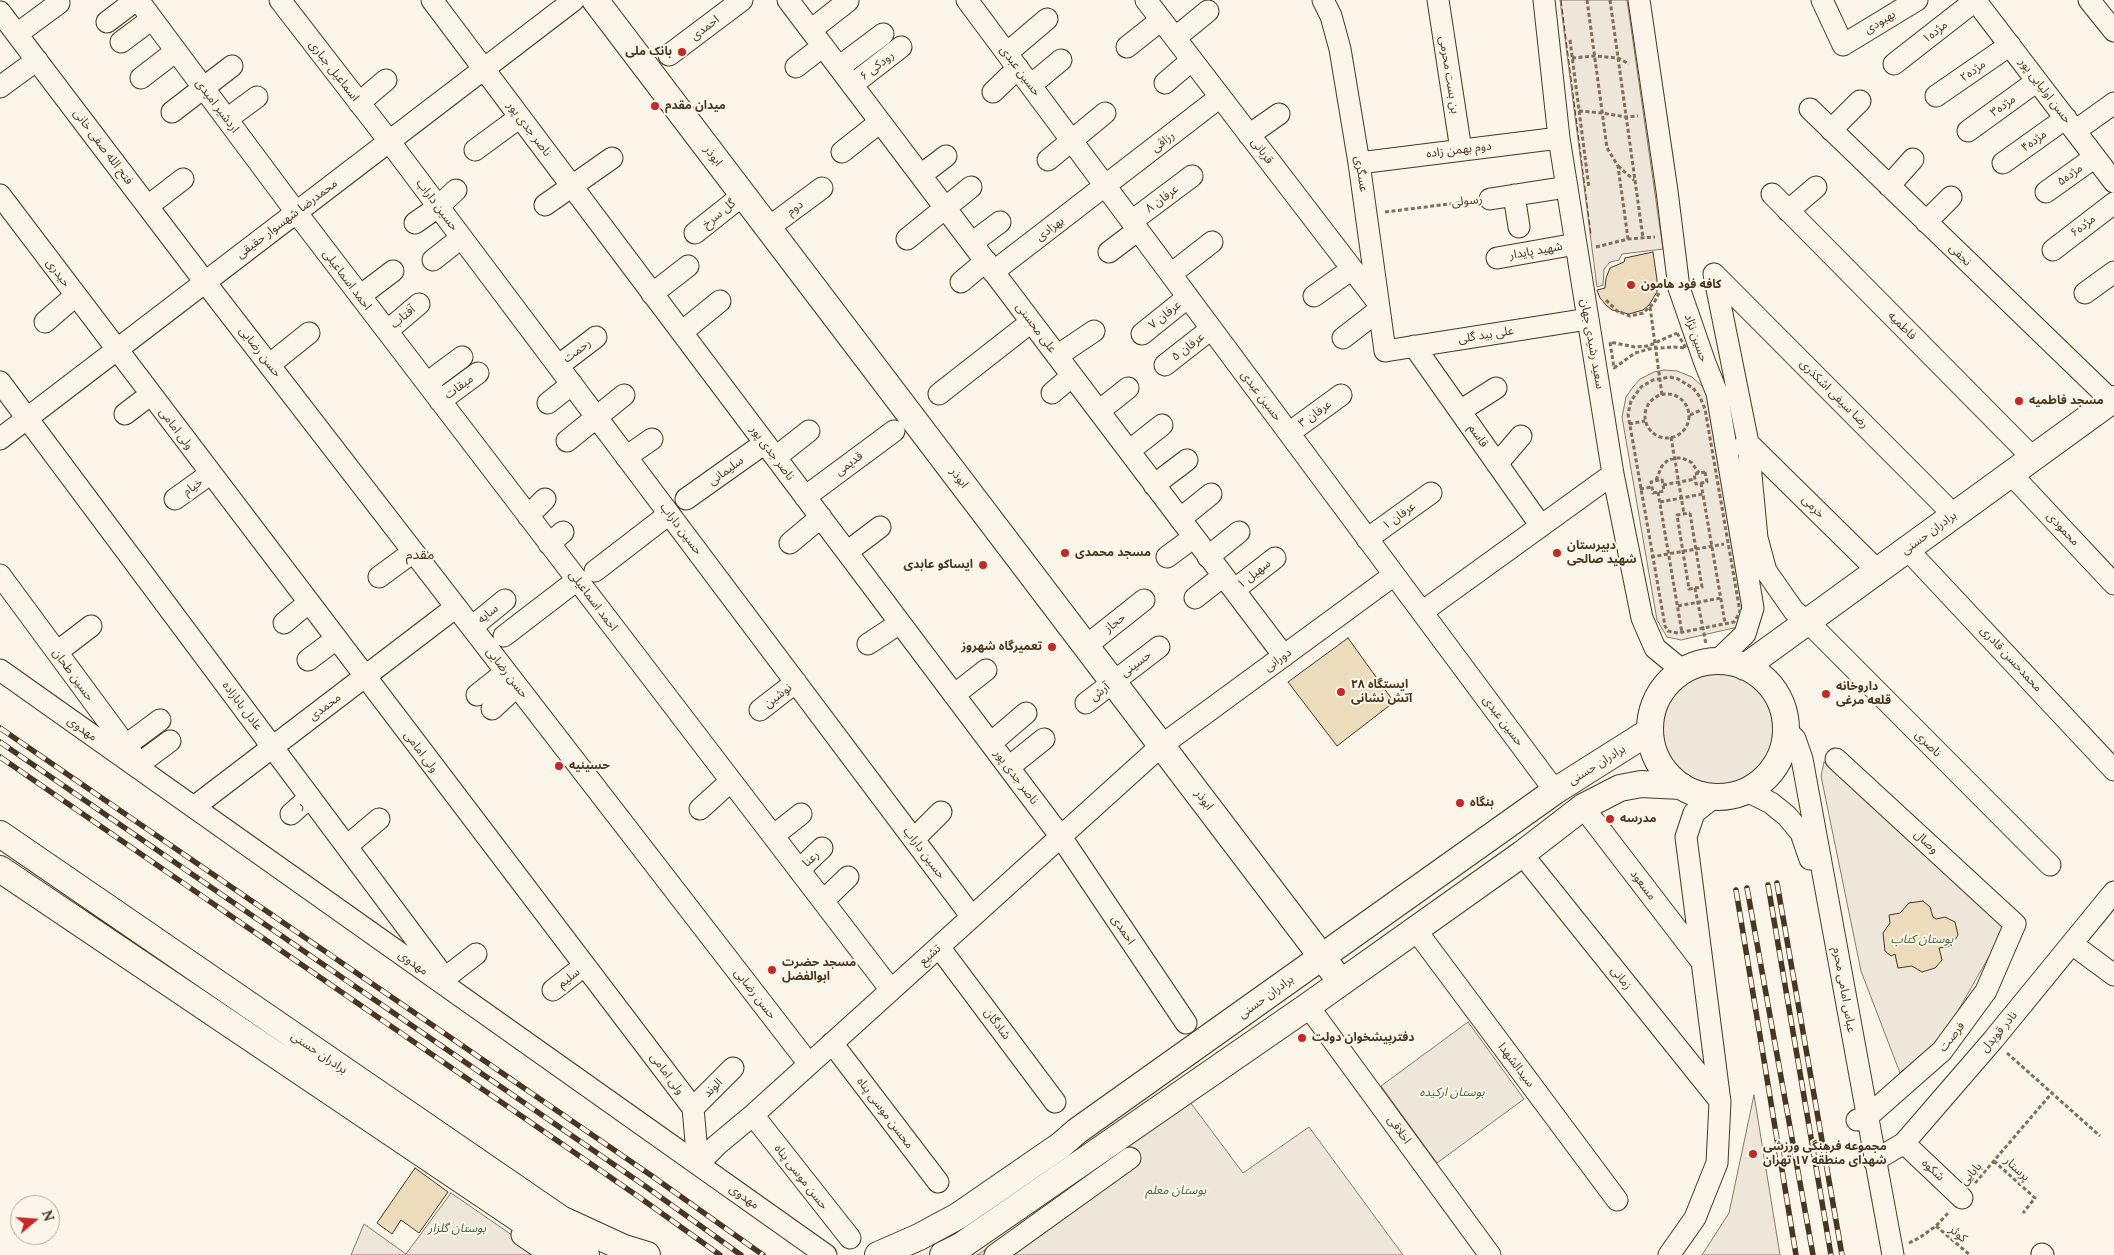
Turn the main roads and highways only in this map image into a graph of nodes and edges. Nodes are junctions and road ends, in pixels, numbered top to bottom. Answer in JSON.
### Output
{"nodes":[{"id":1,"x":594,"y":0,"type":"edge"},
{"id":2,"x":2113,"y":404,"type":"edge"},
{"id":3,"x":1751,"y":670,"type":"junction"},
{"id":4,"x":1650,"y":732,"type":"junction"},
{"id":5,"x":1682,"y":786,"type":"junction"},
{"id":6,"x":0,"y":834,"type":"edge"},
{"id":7,"x":0,"y":869,"type":"edge"},
{"id":8,"x":1424,"y":884,"type":"junction"},
{"id":9,"x":1442,"y":910,"type":"junction"},
{"id":10,"x":1323,"y":956,"type":"junction"},
{"id":11,"x":1341,"y":982,"type":"junction"},
{"id":12,"x":553,"y":1237,"type":"edge"},
{"id":13,"x":586,"y":1255,"type":"edge"},
{"id":14,"x":647,"y":1255,"type":"edge"},
{"id":15,"x":878,"y":1255,"type":"edge"},
{"id":16,"x":943,"y":1255,"type":"edge"}],
"edges":[{"from":1,"to":10,"type":"main road","name":"ابوذر"},
{"from":2,"to":3,"type":"main road","name":"برادران حسنی"},
{"from":3,"to":4,"type":"main road"},
{"from":3,"to":5,"type":"main road"},
{"from":4,"to":5,"type":"main road"},
{"from":4,"to":8,"type":"main road","name":"برادران حسنی"},
{"from":5,"to":9,"type":"main road"},
{"from":6,"to":12,"type":"main road","name":"برادران حسنی"},
{"from":7,"to":12,"type":"main road","name":"برادران حسنی"},
{"from":8,"to":9,"type":"main road"},
{"from":8,"to":10,"type":"main road","name":"برادران حسنی"},
{"from":9,"to":11,"type":"main road"},
{"from":10,"to":11,"type":"main road","name":"ابوذر"},
{"from":10,"to":15,"type":"main road","name":"برادران حسنی"},
{"from":11,"to":16,"type":"main road"},
{"from":12,"to":13,"type":"main road","name":"برادران حسنی"},
{"from":12,"to":14,"type":"main road","name":"برادران حسنی"}]}
